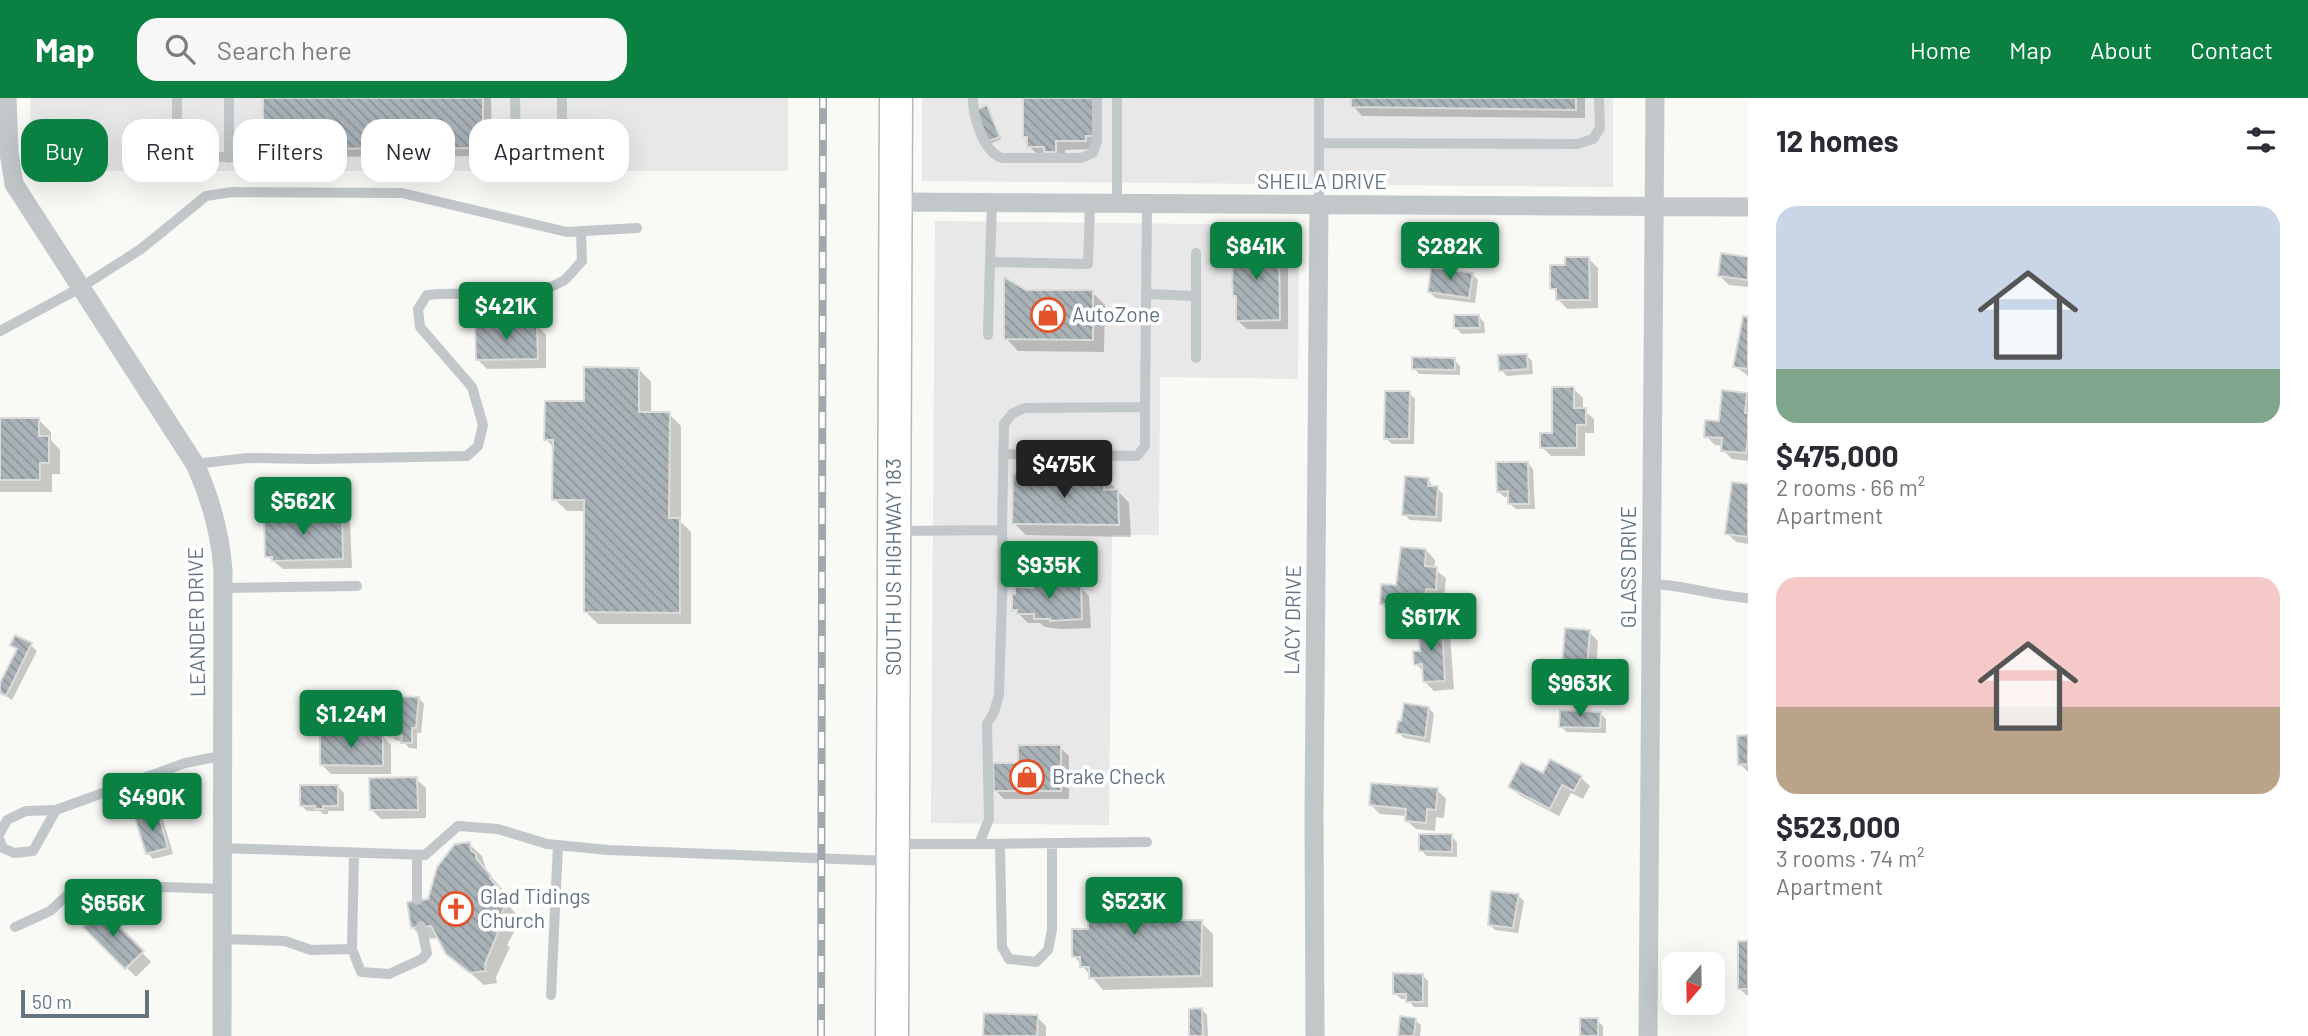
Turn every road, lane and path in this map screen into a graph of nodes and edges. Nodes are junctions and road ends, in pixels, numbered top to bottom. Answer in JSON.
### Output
{"nodes":[{"id":1,"x":7,"y":98,"type":"edge"},
{"id":2,"x":177,"y":98,"type":"edge"},
{"id":3,"x":229,"y":98,"type":"edge"},
{"id":4,"x":515,"y":98,"type":"edge"},
{"id":5,"x":562,"y":98,"type":"edge"},
{"id":6,"x":896,"y":98,"type":"edge"},
{"id":7,"x":973,"y":98,"type":"edge"},
{"id":8,"x":1097,"y":98,"type":"edge"},
{"id":9,"x":1117,"y":98,"type":"edge"},
{"id":10,"x":1319,"y":98,"type":"edge"},
{"id":11,"x":1599,"y":98,"type":"edge"},
{"id":12,"x":1655,"y":98,"type":"edge"},
{"id":13,"x":516,"y":119,"type":"edge"},
{"id":14,"x":562,"y":119,"type":"edge"},
{"id":15,"x":1319,"y":143,"type":"junction"},
{"id":16,"x":4,"y":144,"type":"edge"},
{"id":17,"x":229,"y":158,"type":"junction"},
{"id":18,"x":233,"y":158,"type":"edge"},
{"id":19,"x":896,"y":202,"type":"junction"},
{"id":20,"x":992,"y":203,"type":"junction"},
{"id":21,"x":1090,"y":204,"type":"junction"},
{"id":22,"x":1117,"y":204,"type":"junction"},
{"id":23,"x":1147,"y":204,"type":"junction"},
{"id":24,"x":1319,"y":205,"type":"junction"},
{"id":25,"x":1654,"y":207,"type":"junction"},
{"id":26,"x":1748,"y":207,"type":"edge"},
{"id":27,"x":637,"y":228,"type":"dead end"},
{"id":28,"x":581,"y":231,"type":"junction"},
{"id":29,"x":1196,"y":253,"type":"dead end"},
{"id":30,"x":990,"y":262,"type":"junction"},
{"id":31,"x":80,"y":288,"type":"junction"},
{"id":32,"x":1146,"y":294,"type":"junction"},
{"id":33,"x":1196,"y":296,"type":"junction"},
{"id":34,"x":0,"y":331,"type":"edge"},
{"id":35,"x":988,"y":335,"type":"dead end"},
{"id":36,"x":1196,"y":358,"type":"dead end"},
{"id":37,"x":1145,"y":407,"type":"junction"},
{"id":38,"x":1003,"y":454,"type":"junction"},
{"id":39,"x":195,"y":464,"type":"junction"},
{"id":40,"x":1002,"y":530,"type":"junction"},
{"id":41,"x":893,"y":531,"type":"junction"},
{"id":42,"x":1652,"y":584,"type":"junction"},
{"id":43,"x":357,"y":586,"type":"dead end"},
{"id":44,"x":222,"y":589,"type":"junction"},
{"id":45,"x":1748,"y":598,"type":"edge"},
{"id":46,"x":221,"y":756,"type":"junction"},
{"id":47,"x":56,"y":810,"type":"junction"},
{"id":48,"x":0,"y":834,"type":"edge"},
{"id":49,"x":0,"y":841,"type":"edge"},
{"id":50,"x":1147,"y":842,"type":"dead end"},
{"id":51,"x":1052,"y":843,"type":"junction"},
{"id":52,"x":979,"y":844,"type":"junction"},
{"id":53,"x":1000,"y":844,"type":"junction"},
{"id":54,"x":558,"y":845,"type":"junction"},
{"id":55,"x":222,"y":848,"type":"junction"},
{"id":56,"x":893,"y":852,"type":"junction"},
{"id":57,"x":354,"y":853,"type":"junction"},
{"id":58,"x":417,"y":855,"type":"junction"},
{"id":59,"x":222,"y":889,"type":"junction"},
{"id":60,"x":417,"y":900,"type":"dead end"},
{"id":61,"x":421,"y":926,"type":"dead end"},
{"id":62,"x":15,"y":927,"type":"dead end"},
{"id":63,"x":222,"y":939,"type":"junction"},
{"id":64,"x":352,"y":949,"type":"junction"},
{"id":65,"x":551,"y":995,"type":"dead end"},
{"id":66,"x":222,"y":1036,"type":"edge"},
{"id":67,"x":892,"y":1036,"type":"edge"},
{"id":68,"x":1315,"y":1036,"type":"edge"},
{"id":69,"x":1648,"y":1036,"type":"edge"}],
"edges":[{"from":1,"to":16,"type":"street","name":"LEANDER DRIVE"},
{"from":2,"to":17,"type":"lane"},
{"from":3,"to":17,"type":"lane"},
{"from":4,"to":13,"type":"lane"},
{"from":5,"to":14,"type":"lane"},
{"from":6,"to":19,"type":"main road","name":"SOUTH US HIGHWAY 183"},
{"from":7,"to":8,"type":"lane"},
{"from":9,"to":22,"type":"lane"},
{"from":10,"to":15,"type":"lane"},
{"from":11,"to":15,"type":"lane"},
{"from":12,"to":25,"type":"street","name":"GLASS DRIVE"},
{"from":15,"to":24,"type":"lane"},
{"from":16,"to":31,"type":"street","name":"LEANDER DRIVE"},
{"from":17,"to":18,"type":"lane"},
{"from":19,"to":20,"type":"street","name":"SHEILA DRIVE"},
{"from":19,"to":41,"type":"main road","name":"SOUTH US HIGHWAY 183"},
{"from":20,"to":21,"type":"street","name":"SHEILA DRIVE"},
{"from":20,"to":30,"type":"lane"},
{"from":21,"to":22,"type":"street","name":"SHEILA DRIVE"},
{"from":21,"to":30,"type":"lane"},
{"from":22,"to":23,"type":"street","name":"SHEILA DRIVE"},
{"from":23,"to":24,"type":"street","name":"SHEILA DRIVE"},
{"from":23,"to":32,"type":"lane"},
{"from":24,"to":25,"type":"street","name":"SHEILA DRIVE"},
{"from":24,"to":68,"type":"street","name":"LACY DRIVE"},
{"from":25,"to":26,"type":"street","name":"SHEILA DRIVE"},
{"from":25,"to":42,"type":"street","name":"GLASS DRIVE"},
{"from":27,"to":28,"type":"lane"},
{"from":28,"to":31,"type":"lane"},
{"from":28,"to":39,"type":"lane"},
{"from":29,"to":33,"type":"lane"},
{"from":30,"to":35,"type":"lane"},
{"from":31,"to":34,"type":"lane"},
{"from":31,"to":39,"type":"street","name":"LEANDER DRIVE"},
{"from":32,"to":33,"type":"lane"},
{"from":32,"to":37,"type":"lane"},
{"from":33,"to":36,"type":"lane"},
{"from":37,"to":38,"type":"lane"},
{"from":37,"to":38,"type":"lane"},
{"from":38,"to":40,"type":"lane"},
{"from":39,"to":44,"type":"street","name":"LEANDER DRIVE"},
{"from":40,"to":41,"type":"lane"},
{"from":40,"to":52,"type":"lane"},
{"from":41,"to":56,"type":"main road","name":"SOUTH US HIGHWAY 183"},
{"from":42,"to":45,"type":"lane"},
{"from":42,"to":69,"type":"street","name":"GLASS DRIVE"},
{"from":43,"to":44,"type":"lane"},
{"from":44,"to":46,"type":"street","name":"LEANDER DRIVE"},
{"from":46,"to":47,"type":"lane"},
{"from":46,"to":55,"type":"street","name":"LEANDER DRIVE"},
{"from":47,"to":48,"type":"lane"},
{"from":47,"to":49,"type":"lane"},
{"from":50,"to":51,"type":"lane"},
{"from":51,"to":53,"type":"lane"},
{"from":51,"to":53,"type":"lane"},
{"from":52,"to":53,"type":"lane"},
{"from":52,"to":56,"type":"lane"},
{"from":54,"to":56,"type":"lane"},
{"from":54,"to":58,"type":"lane"},
{"from":54,"to":65,"type":"lane"},
{"from":55,"to":57,"type":"lane"},
{"from":55,"to":59,"type":"street","name":"LEANDER DRIVE"},
{"from":56,"to":67,"type":"main road","name":"SOUTH US HIGHWAY 183"},
{"from":57,"to":58,"type":"lane"},
{"from":57,"to":64,"type":"lane"},
{"from":58,"to":60,"type":"lane"},
{"from":59,"to":62,"type":"lane"},
{"from":59,"to":63,"type":"street","name":"LEANDER DRIVE"},
{"from":61,"to":64,"type":"lane"},
{"from":63,"to":64,"type":"lane"},
{"from":63,"to":66,"type":"street","name":"LEANDER DRIVE"}]}
